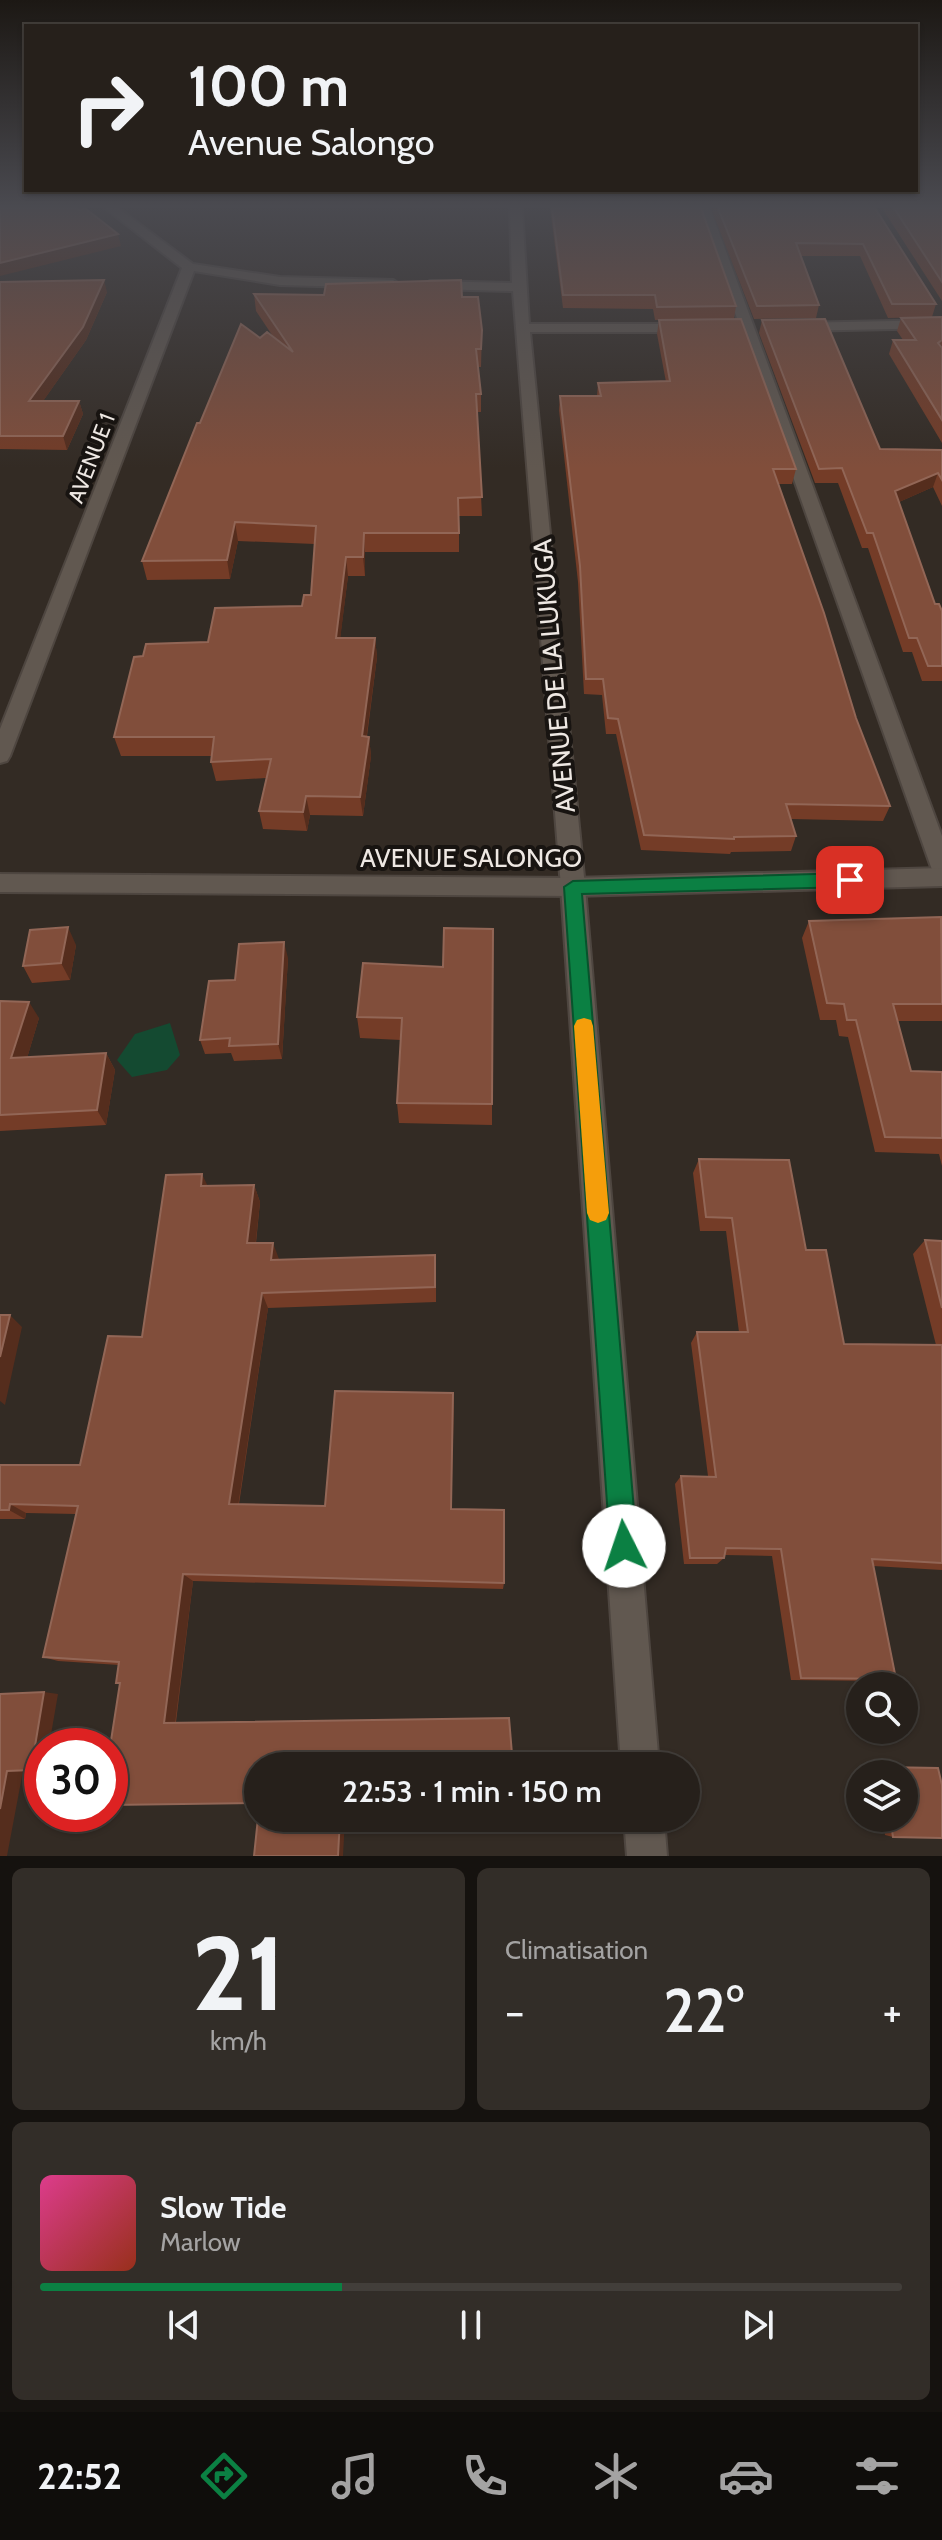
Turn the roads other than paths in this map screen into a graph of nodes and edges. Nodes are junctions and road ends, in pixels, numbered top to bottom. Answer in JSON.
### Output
{"nodes":[{"id":1,"x":178,"y":295,"type":"edge"},
{"id":2,"x":520,"y":295,"type":"edge"},
{"id":3,"x":739,"y":295,"type":"edge"},
{"id":4,"x":934,"y":304,"type":"edge"},
{"id":5,"x":942,"y":316,"type":"edge"},
{"id":6,"x":942,"y":324,"type":"edge"},
{"id":7,"x":523,"y":328,"type":"junction"},
{"id":8,"x":714,"y":328,"type":"edge"},
{"id":9,"x":753,"y":328,"type":"junction"},
{"id":10,"x":0,"y":756,"type":"edge"},
{"id":11,"x":942,"y":867,"type":"edge"},
{"id":12,"x":942,"y":877,"type":"edge"},
{"id":13,"x":0,"y":883,"type":"edge"},
{"id":14,"x":573,"y":887,"type":"junction"},
{"id":15,"x":639,"y":1752,"type":"edge"},
{"id":16,"x":645,"y":1832,"type":"edge"},
{"id":17,"x":647,"y":1856,"type":"edge"}],
"edges":[{"from":1,"to":10,"type":"street","name":"AVENUE 1"},
{"from":2,"to":7,"type":"street","name":"AVENUE DE LA LUKUGA"},
{"from":3,"to":9,"type":"street"},
{"from":4,"to":5,"type":"street"},
{"from":6,"to":9,"type":"street"},
{"from":7,"to":8,"type":"street"},
{"from":7,"to":14,"type":"street","name":"AVENUE DE LA LUKUGA"},
{"from":9,"to":11,"type":"street"},
{"from":12,"to":14,"type":"street","name":"AVENUE SALONGO"},
{"from":13,"to":14,"type":"street","name":"AVENUE SALONGO"},
{"from":14,"to":15,"type":"street","name":"AVENUE DE LA LUKUGA"},
{"from":16,"to":17,"type":"street"}]}
